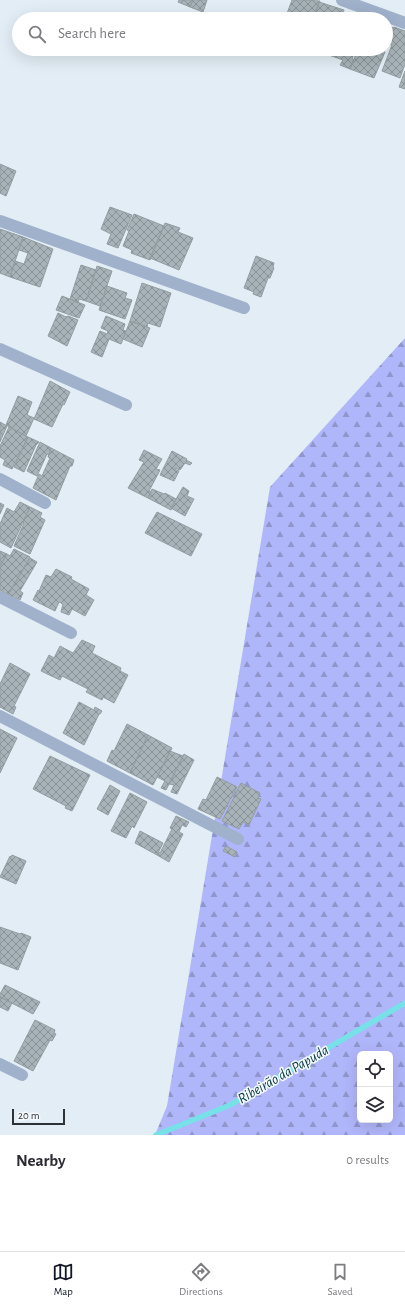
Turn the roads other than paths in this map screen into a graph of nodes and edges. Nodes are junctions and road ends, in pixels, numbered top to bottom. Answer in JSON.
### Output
{"nodes":[{"id":1,"x":342,"y":0,"type":"edge"},
{"id":2,"x":375,"y":12,"type":"edge"},
{"id":3,"x":393,"y":19,"type":"edge"},
{"id":4,"x":405,"y":23,"type":"edge"},
{"id":5,"x":0,"y":221,"type":"edge"},
{"id":6,"x":244,"y":308,"type":"dead end"},
{"id":7,"x":0,"y":349,"type":"edge"},
{"id":8,"x":126,"y":405,"type":"dead end"},
{"id":9,"x":0,"y":479,"type":"edge"},
{"id":10,"x":45,"y":503,"type":"dead end"},
{"id":11,"x":0,"y":597,"type":"edge"},
{"id":12,"x":71,"y":634,"type":"dead end"},
{"id":13,"x":0,"y":716,"type":"edge"},
{"id":14,"x":238,"y":839,"type":"dead end"},
{"id":15,"x":0,"y":1064,"type":"edge"},
{"id":16,"x":22,"y":1075,"type":"dead end"}],
"edges":[{"from":1,"to":2,"type":"street"},
{"from":3,"to":4,"type":"street"},
{"from":5,"to":6,"type":"street"},
{"from":7,"to":8,"type":"street"},
{"from":9,"to":10,"type":"street"},
{"from":11,"to":12,"type":"street"},
{"from":13,"to":14,"type":"street"},
{"from":15,"to":16,"type":"street"}]}
